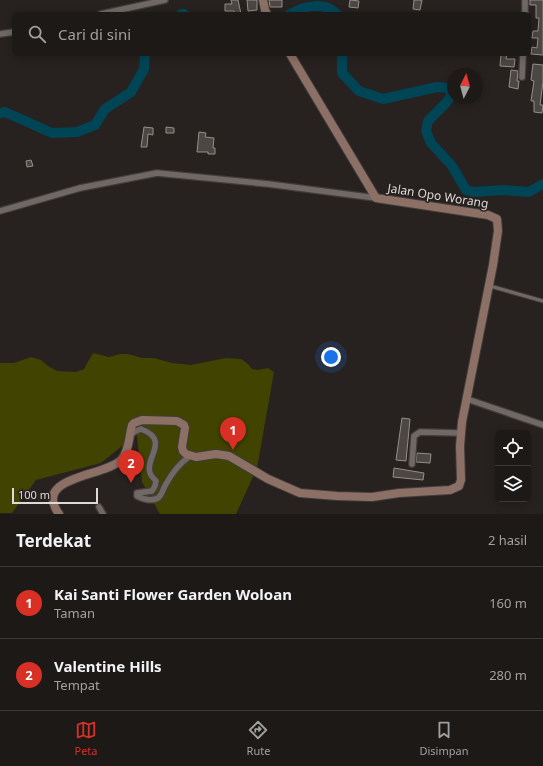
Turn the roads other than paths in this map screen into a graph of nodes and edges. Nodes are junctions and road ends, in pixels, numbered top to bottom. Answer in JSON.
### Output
{"nodes":[{"id":1,"x":165,"y":0,"type":"edge"},
{"id":2,"x":263,"y":0,"type":"edge"},
{"id":3,"x":525,"y":0,"type":"edge"},
{"id":4,"x":110,"y":12,"type":"edge"},
{"id":5,"x":266,"y":12,"type":"edge"},
{"id":6,"x":525,"y":12,"type":"edge"},
{"id":7,"x":12,"y":32,"type":"edge"},
{"id":8,"x":0,"y":34,"type":"edge"},
{"id":9,"x":291,"y":56,"type":"edge"},
{"id":10,"x":523,"y":56,"type":"edge"},
{"id":11,"x":522,"y":77,"type":"dead end"},
{"id":12,"x":376,"y":198,"type":"junction"},
{"id":13,"x":0,"y":211,"type":"edge"},
{"id":14,"x":489,"y":286,"type":"junction"},
{"id":15,"x":543,"y":301,"type":"edge"},
{"id":16,"x":467,"y":399,"type":"junction"},
{"id":17,"x":543,"y":425,"type":"edge"},
{"id":18,"x":460,"y":433,"type":"junction"},
{"id":19,"x":130,"y":435,"type":"junction"},
{"id":20,"x":190,"y":456,"type":"junction"},
{"id":21,"x":412,"y":464,"type":"dead end"},
{"id":22,"x":99,"y":507,"type":"dead end"},
{"id":23,"x":59,"y":514,"type":"edge"},
{"id":24,"x":103,"y":514,"type":"edge"}],
"edges":[{"from":1,"to":4,"type":"street"},
{"from":2,"to":5,"type":"street"},
{"from":3,"to":6,"type":"street"},
{"from":7,"to":8,"type":"street"},
{"from":9,"to":12,"type":"street","name":"Jalan Opo Worang"},
{"from":10,"to":11,"type":"street"},
{"from":12,"to":13,"type":"street"},
{"from":12,"to":14,"type":"street","name":"Jalan Opo Worang"},
{"from":14,"to":15,"type":"lane"},
{"from":14,"to":16,"type":"street","name":"Jalan Opo Worang"},
{"from":16,"to":17,"type":"street"},
{"from":16,"to":18,"type":"street","name":"Jalan Opo Worang"},
{"from":18,"to":20,"type":"street","name":"Jalan Opo Worang"},
{"from":18,"to":21,"type":"street"},
{"from":19,"to":20,"type":"street"},
{"from":19,"to":20,"type":"street"},
{"from":19,"to":23,"type":"street"},
{"from":22,"to":24,"type":"street"}]}
